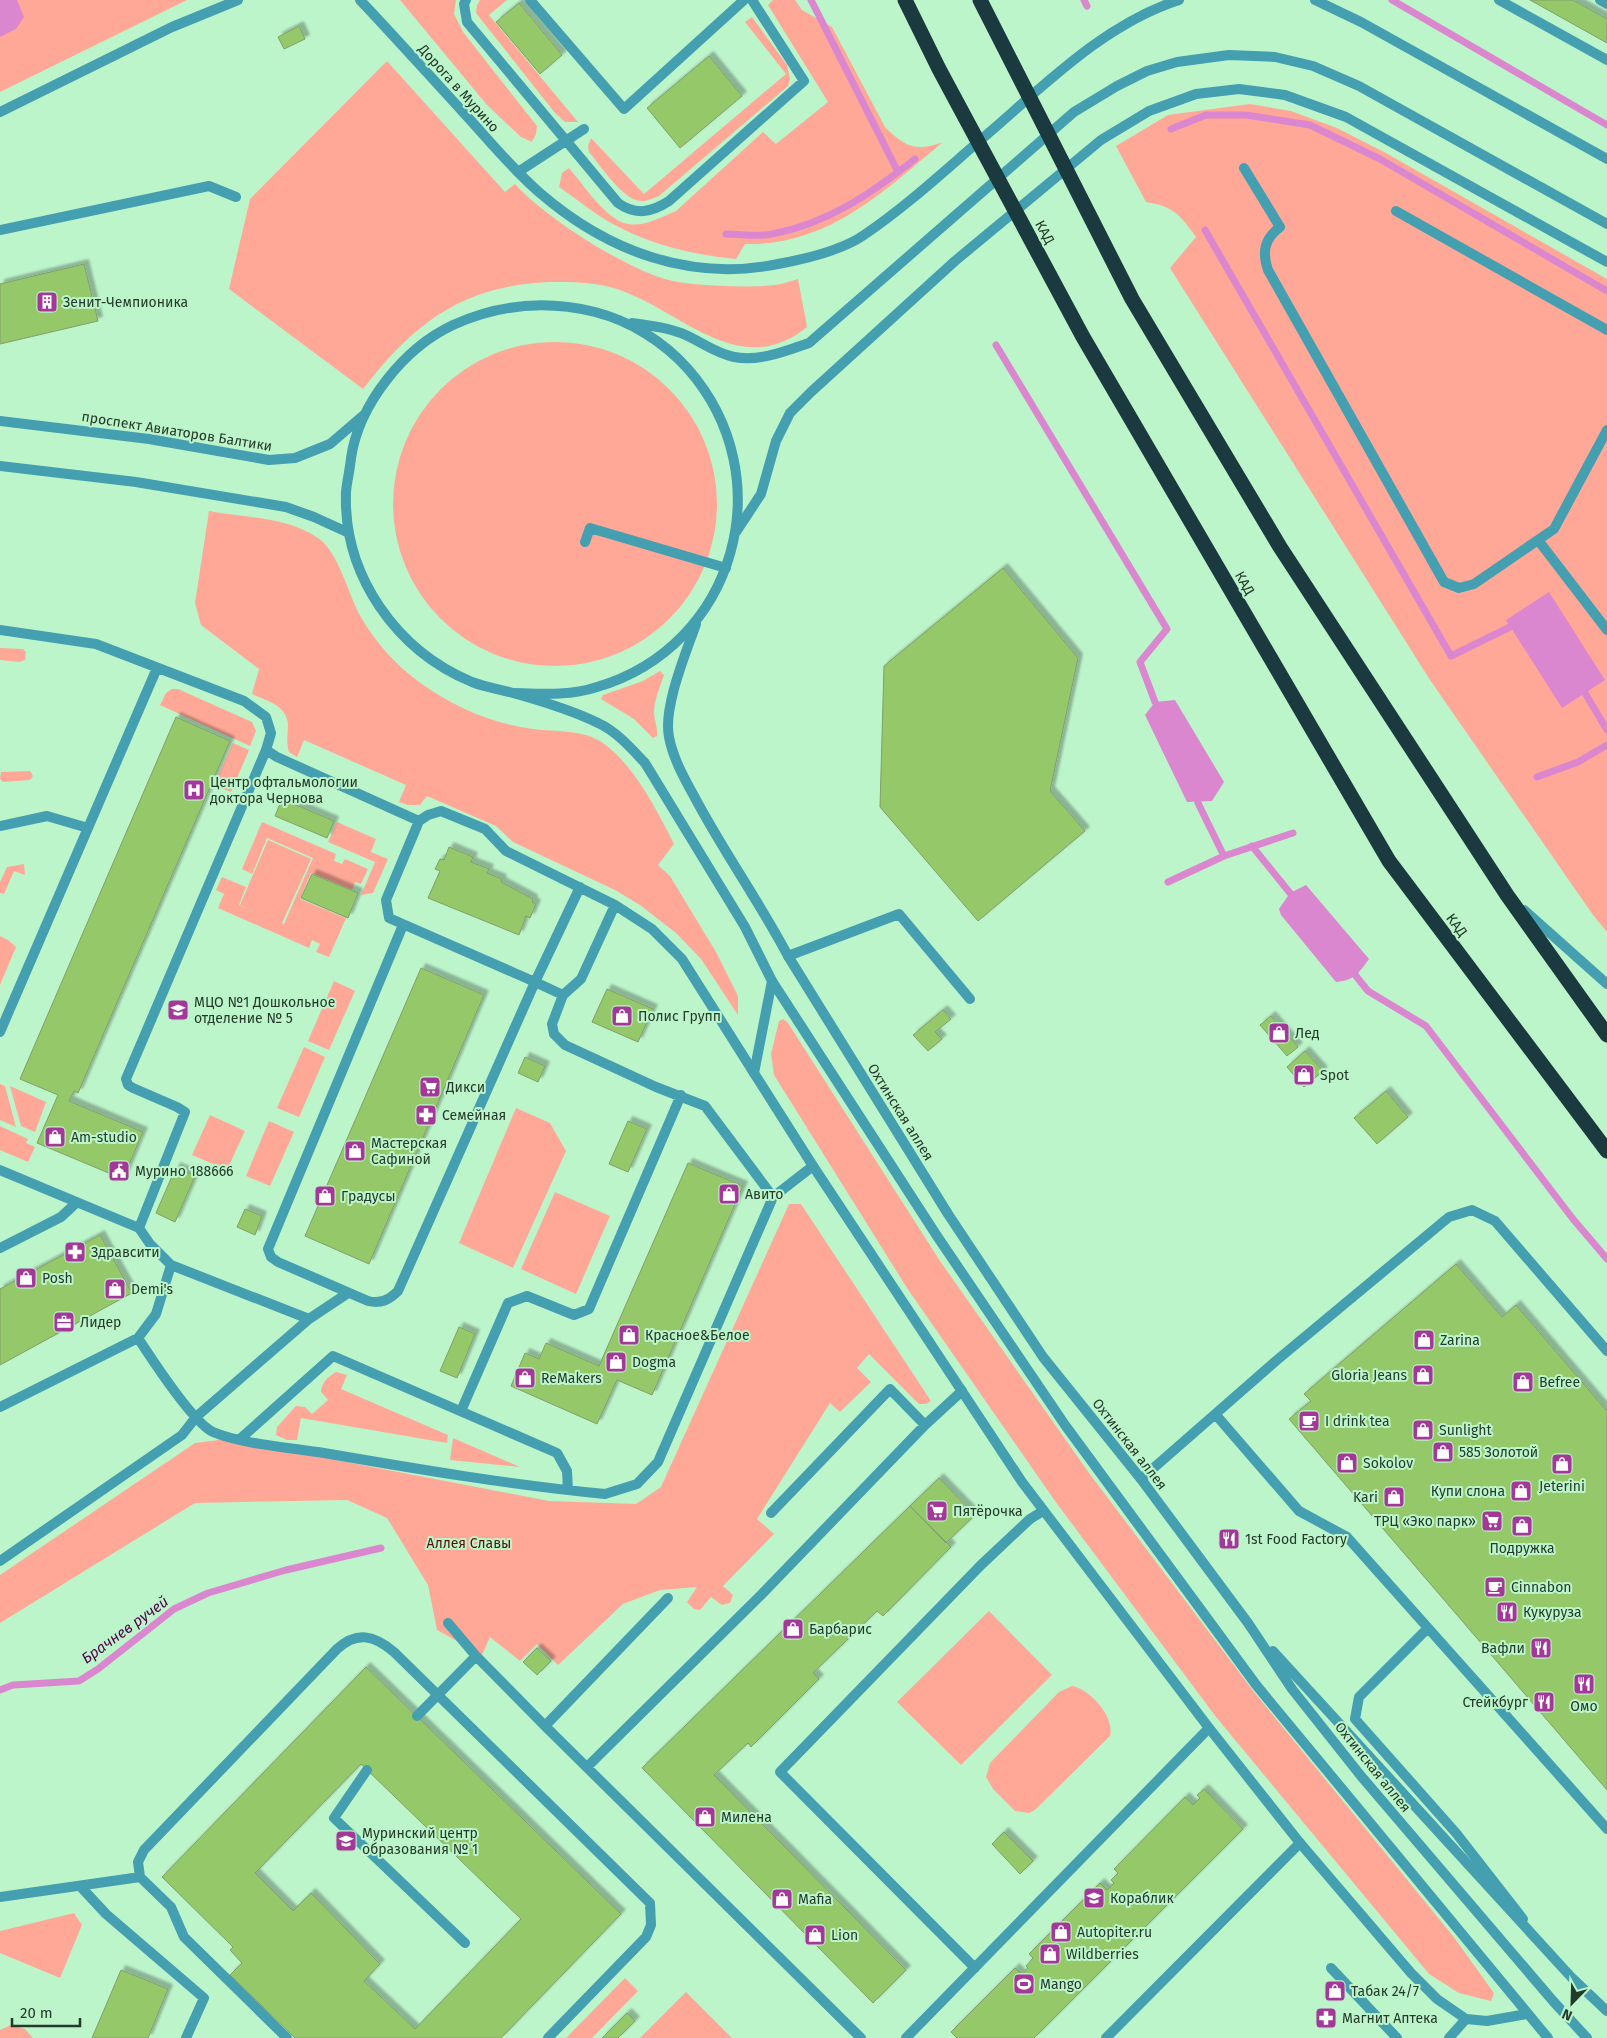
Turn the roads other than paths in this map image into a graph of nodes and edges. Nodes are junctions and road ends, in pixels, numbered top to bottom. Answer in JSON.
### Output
{"nodes":[{"id":1,"x":238,"y":0,"type":"edge"},
{"id":2,"x":360,"y":0,"type":"edge"},
{"id":3,"x":466,"y":0,"type":"edge"},
{"id":4,"x":530,"y":0,"type":"edge"},
{"id":5,"x":744,"y":0,"type":"edge"},
{"id":6,"x":752,"y":0,"type":"edge"},
{"id":7,"x":906,"y":0,"type":"edge"},
{"id":8,"x":980,"y":0,"type":"edge"},
{"id":9,"x":1179,"y":0,"type":"edge"},
{"id":10,"x":1315,"y":0,"type":"edge"},
{"id":11,"x":1499,"y":0,"type":"edge"},
{"id":12,"x":1600,"y":0,"type":"edge"},
{"id":13,"x":1607,"y":4,"type":"edge"},
{"id":14,"x":1607,"y":60,"type":"edge"},
{"id":15,"x":0,"y":112,"type":"edge"},
{"id":16,"x":584,"y":129,"type":"dead end"},
{"id":17,"x":565,"y":142,"type":"junction"},
{"id":18,"x":1607,"y":159,"type":"edge"},
{"id":19,"x":1244,"y":168,"type":"dead end"},
{"id":20,"x":518,"y":172,"type":"junction"},
{"id":21,"x":236,"y":197,"type":"dead end"},
{"id":22,"x":1396,"y":210,"type":"dead end"},
{"id":23,"x":1607,"y":224,"type":"edge"},
{"id":24,"x":0,"y":230,"type":"edge"},
{"id":25,"x":1607,"y":262,"type":"edge"},
{"id":26,"x":626,"y":323,"type":"junction"},
{"id":27,"x":1607,"y":330,"type":"edge"},
{"id":28,"x":366,"y":413,"type":"junction"},
{"id":29,"x":0,"y":421,"type":"edge"},
{"id":30,"x":1607,"y":430,"type":"edge"},
{"id":31,"x":0,"y":466,"type":"edge"},
{"id":32,"x":349,"y":533,"type":"junction"},
{"id":33,"x":736,"y":533,"type":"junction"},
{"id":34,"x":1538,"y":540,"type":"junction"},
{"id":35,"x":585,"y":542,"type":"dead end"},
{"id":36,"x":726,"y":568,"type":"junction"},
{"id":37,"x":697,"y":620,"type":"junction"},
{"id":38,"x":0,"y":630,"type":"edge"},
{"id":39,"x":1607,"y":630,"type":"edge"},
{"id":40,"x":157,"y":668,"type":"junction"},
{"id":41,"x":515,"y":693,"type":"junction"},
{"id":42,"x":266,"y":750,"type":"junction"},
{"id":43,"x":419,"y":821,"type":"junction"},
{"id":44,"x":0,"y":826,"type":"edge"},
{"id":45,"x":88,"y":828,"type":"junction"},
{"id":46,"x":580,"y":887,"type":"junction"},
{"id":47,"x":1507,"y":895,"type":"junction"},
{"id":48,"x":615,"y":906,"type":"junction"},
{"id":49,"x":403,"y":925,"type":"junction"},
{"id":50,"x":788,"y":956,"type":"junction"},
{"id":51,"x":772,"y":981,"type":"junction"},
{"id":52,"x":535,"y":982,"type":"junction"},
{"id":53,"x":1607,"y":984,"type":"edge"},
{"id":54,"x":563,"y":995,"type":"junction"},
{"id":55,"x":970,"y":999,"type":"dead end"},
{"id":56,"x":0,"y":1032,"type":"edge"},
{"id":57,"x":1607,"y":1035,"type":"edge"},
{"id":58,"x":754,"y":1073,"type":"junction"},
{"id":59,"x":681,"y":1095,"type":"junction"},
{"id":60,"x":1607,"y":1151,"type":"edge"},
{"id":61,"x":813,"y":1166,"type":"junction"},
{"id":62,"x":0,"y":1170,"type":"edge"},
{"id":63,"x":773,"y":1197,"type":"junction"},
{"id":64,"x":76,"y":1203,"type":"junction"},
{"id":65,"x":139,"y":1228,"type":"junction"},
{"id":66,"x":0,"y":1248,"type":"edge"},
{"id":67,"x":171,"y":1265,"type":"junction"},
{"id":68,"x":348,"y":1293,"type":"junction"},
{"id":69,"x":309,"y":1319,"type":"junction"},
{"id":70,"x":138,"y":1338,"type":"junction"},
{"id":71,"x":1607,"y":1351,"type":"edge"},
{"id":72,"x":962,"y":1391,"type":"junction"},
{"id":73,"x":0,"y":1407,"type":"edge"},
{"id":74,"x":461,"y":1411,"type":"junction"},
{"id":75,"x":1216,"y":1415,"type":"junction"},
{"id":76,"x":196,"y":1417,"type":"junction"},
{"id":77,"x":926,"y":1425,"type":"junction"},
{"id":78,"x":240,"y":1439,"type":"junction"},
{"id":79,"x":1140,"y":1479,"type":"junction"},
{"id":80,"x":568,"y":1490,"type":"junction"},
{"id":81,"x":1043,"y":1511,"type":"junction"},
{"id":82,"x":771,"y":1513,"type":"dead end"},
{"id":83,"x":0,"y":1561,"type":"edge"},
{"id":84,"x":668,"y":1598,"type":"dead end"},
{"id":85,"x":448,"y":1623,"type":"dead end"},
{"id":86,"x":1248,"y":1623,"type":"junction"},
{"id":87,"x":1428,"y":1628,"type":"junction"},
{"id":88,"x":476,"y":1656,"type":"junction"},
{"id":89,"x":437,"y":1694,"type":"junction"},
{"id":90,"x":417,"y":1716,"type":"dead end"},
{"id":91,"x":545,"y":1726,"type":"junction"},
{"id":92,"x":1208,"y":1728,"type":"junction"},
{"id":93,"x":587,"y":1766,"type":"junction"},
{"id":94,"x":367,"y":1770,"type":"dead end"},
{"id":95,"x":1607,"y":1829,"type":"edge"},
{"id":96,"x":1300,"y":1843,"type":"junction"},
{"id":97,"x":140,"y":1877,"type":"junction"},
{"id":98,"x":80,"y":1886,"type":"junction"},
{"id":99,"x":0,"y":1897,"type":"edge"},
{"id":100,"x":465,"y":1943,"type":"dead end"},
{"id":101,"x":1554,"y":1957,"type":"junction"},
{"id":102,"x":975,"y":1968,"type":"junction"},
{"id":103,"x":1331,"y":1968,"type":"dead end"},
{"id":104,"x":1607,"y":2011,"type":"edge"},
{"id":105,"x":1527,"y":2014,"type":"junction"},
{"id":106,"x":1466,"y":2019,"type":"junction"},
{"id":107,"x":912,"y":2036,"type":"edge"},
{"id":108,"x":186,"y":2038,"type":"edge"},
{"id":109,"x":287,"y":2038,"type":"edge"},
{"id":110,"x":548,"y":2038,"type":"edge"},
{"id":111,"x":861,"y":2038,"type":"edge"},
{"id":112,"x":1106,"y":2038,"type":"edge"},
{"id":113,"x":1397,"y":2038,"type":"edge"},
{"id":114,"x":1449,"y":2038,"type":"edge"},
{"id":115,"x":1548,"y":2038,"type":"edge"},
{"id":116,"x":1587,"y":2038,"type":"edge"}],
"edges":[{"from":1,"to":15,"type":"street"},
{"from":2,"to":20,"type":"street","name":"Дорога в Мурино"},
{"from":3,"to":17,"type":"street"},
{"from":4,"to":5,"type":"street"},
{"from":6,"to":17,"type":"street"},
{"from":7,"to":60,"type":"highway","name":"КАД"},
{"from":8,"to":47,"type":"highway"},
{"from":9,"to":20,"type":"street","name":"Дорога в Мурино"},
{"from":10,"to":18,"type":"street"},
{"from":11,"to":14,"type":"street"},
{"from":12,"to":13,"type":"street"},
{"from":16,"to":17,"type":"street"},
{"from":17,"to":20,"type":"street"},
{"from":19,"to":34,"type":"street"},
{"from":21,"to":24,"type":"street"},
{"from":22,"to":27,"type":"street"},
{"from":23,"to":26,"type":"street"},
{"from":25,"to":33,"type":"street"},
{"from":26,"to":28,"type":"street"},
{"from":26,"to":33,"type":"street"},
{"from":28,"to":29,"type":"street","name":"проспект Авиаторов Балтики"},
{"from":28,"to":32,"type":"street"},
{"from":30,"to":34,"type":"street"},
{"from":31,"to":32,"type":"street"},
{"from":32,"to":41,"type":"street"},
{"from":33,"to":36,"type":"street"},
{"from":34,"to":39,"type":"street"},
{"from":35,"to":36,"type":"street"},
{"from":36,"to":37,"type":"street"},
{"from":37,"to":41,"type":"street"},
{"from":37,"to":50,"type":"street","name":"Охтинская аллея"},
{"from":38,"to":40,"type":"street"},
{"from":40,"to":42,"type":"street"},
{"from":40,"to":45,"type":"street"},
{"from":41,"to":51,"type":"street"},
{"from":42,"to":43,"type":"street"},
{"from":42,"to":65,"type":"street"},
{"from":43,"to":46,"type":"street"},
{"from":43,"to":49,"type":"street"},
{"from":44,"to":45,"type":"street"},
{"from":45,"to":56,"type":"street"},
{"from":46,"to":48,"type":"street"},
{"from":46,"to":52,"type":"street"},
{"from":47,"to":53,"type":"street"},
{"from":47,"to":57,"type":"highway"},
{"from":48,"to":54,"type":"street"},
{"from":48,"to":58,"type":"street"},
{"from":49,"to":52,"type":"street"},
{"from":49,"to":68,"type":"street"},
{"from":50,"to":55,"type":"street"},
{"from":50,"to":79,"type":"street","name":"Охтинская аллея"},
{"from":51,"to":58,"type":"street"},
{"from":51,"to":105,"type":"street"},
{"from":52,"to":54,"type":"street"},
{"from":52,"to":68,"type":"street"},
{"from":54,"to":59,"type":"street"},
{"from":58,"to":61,"type":"street"},
{"from":59,"to":63,"type":"street"},
{"from":59,"to":74,"type":"street"},
{"from":61,"to":63,"type":"street"},
{"from":61,"to":72,"type":"street"},
{"from":62,"to":64,"type":"street"},
{"from":63,"to":80,"type":"street"},
{"from":64,"to":65,"type":"street"},
{"from":64,"to":66,"type":"street"},
{"from":65,"to":67,"type":"street"},
{"from":67,"to":69,"type":"street"},
{"from":67,"to":70,"type":"street"},
{"from":68,"to":69,"type":"street"},
{"from":69,"to":76,"type":"street"},
{"from":70,"to":73,"type":"street"},
{"from":70,"to":76,"type":"street"},
{"from":71,"to":75,"type":"street"},
{"from":72,"to":77,"type":"street"},
{"from":72,"to":81,"type":"street"},
{"from":74,"to":78,"type":"street"},
{"from":74,"to":80,"type":"street"},
{"from":75,"to":79,"type":"street"},
{"from":75,"to":87,"type":"street"},
{"from":76,"to":78,"type":"street"},
{"from":76,"to":83,"type":"street"},
{"from":77,"to":82,"type":"street"},
{"from":77,"to":93,"type":"street"},
{"from":78,"to":80,"type":"street"},
{"from":79,"to":86,"type":"street","name":"Охтинская аллея"},
{"from":81,"to":92,"type":"street"},
{"from":81,"to":102,"type":"street"},
{"from":84,"to":91,"type":"street"},
{"from":85,"to":88,"type":"street"},
{"from":86,"to":101,"type":"street"},
{"from":86,"to":116,"type":"street","name":"Охтинская аллея"},
{"from":87,"to":95,"type":"street"},
{"from":87,"to":101,"type":"street"},
{"from":88,"to":89,"type":"street"},
{"from":88,"to":91,"type":"street"},
{"from":89,"to":90,"type":"street"},
{"from":89,"to":97,"type":"street"},
{"from":89,"to":110,"type":"street"},
{"from":91,"to":93,"type":"street"},
{"from":92,"to":96,"type":"street"},
{"from":92,"to":102,"type":"street"},
{"from":93,"to":111,"type":"street"},
{"from":94,"to":100,"type":"street"},
{"from":96,"to":106,"type":"street"},
{"from":96,"to":112,"type":"street"},
{"from":97,"to":98,"type":"street"},
{"from":97,"to":109,"type":"street"},
{"from":98,"to":99,"type":"street"},
{"from":98,"to":108,"type":"street"},
{"from":101,"to":104,"type":"street"},
{"from":102,"to":107,"type":"street"},
{"from":103,"to":113,"type":"street"},
{"from":105,"to":106,"type":"street"},
{"from":105,"to":115,"type":"street"},
{"from":106,"to":114,"type":"street"}]}
